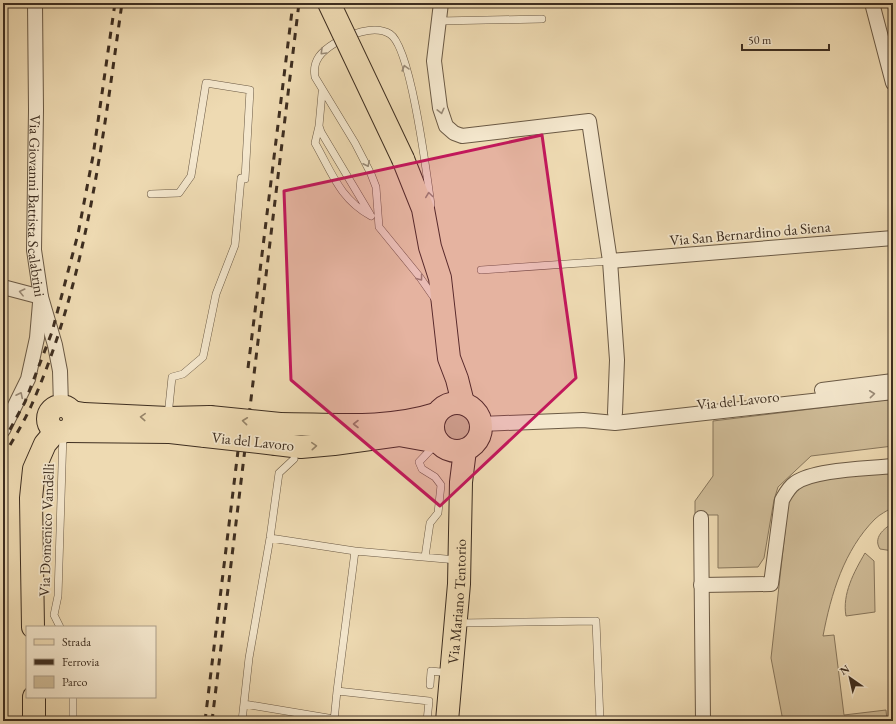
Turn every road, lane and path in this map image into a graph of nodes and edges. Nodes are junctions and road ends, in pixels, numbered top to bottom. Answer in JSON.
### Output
{"nodes":[{"id":1,"x":35,"y":3,"type":"edge"},
{"id":2,"x":329,"y":3,"type":"edge"},
{"id":3,"x":441,"y":3,"type":"edge"},
{"id":4,"x":872,"y":3,"type":"edge"},
{"id":5,"x":542,"y":20,"type":"dead end"},
{"id":6,"x":439,"y":21,"type":"junction"},
{"id":7,"x":888,"y":45,"type":"edge"},
{"id":8,"x":893,"y":83,"type":"edge"},
{"id":9,"x":322,"y":92,"type":"junction"},
{"id":10,"x":319,"y":126,"type":"junction"},
{"id":11,"x":151,"y":194,"type":"dead end"},
{"id":12,"x":371,"y":216,"type":"junction"},
{"id":13,"x":379,"y":227,"type":"junction"},
{"id":14,"x":893,"y":238,"type":"edge"},
{"id":15,"x":430,"y":248,"type":"junction"},
{"id":16,"x":610,"y":261,"type":"junction"},
{"id":17,"x":481,"y":270,"type":"dead end"},
{"id":18,"x":3,"y":287,"type":"edge"},
{"id":19,"x":41,"y":297,"type":"junction"},
{"id":20,"x":444,"y":321,"type":"junction"},
{"id":21,"x":893,"y":382,"type":"edge"},
{"id":22,"x":893,"y":392,"type":"edge"},
{"id":23,"x":448,"y":407,"type":"junction"},
{"id":24,"x":615,"y":413,"type":"junction"},
{"id":25,"x":168,"y":418,"type":"junction"},
{"id":26,"x":583,"y":420,"type":"junction"},
{"id":27,"x":61,"y":422,"type":"junction"},
{"id":28,"x":481,"y":424,"type":"junction"},
{"id":29,"x":208,"y":427,"type":"junction"},
{"id":30,"x":3,"y":430,"type":"edge"},
{"id":31,"x":278,"y":434,"type":"junction"},
{"id":32,"x":451,"y":448,"type":"junction"},
{"id":33,"x":294,"y":459,"type":"dead end"},
{"id":34,"x":893,"y":466,"type":"edge"},
{"id":35,"x":700,"y":518,"type":"dead end"},
{"id":36,"x":270,"y":538,"type":"junction"},
{"id":37,"x":355,"y":551,"type":"junction"},
{"id":38,"x":426,"y":557,"type":"junction"},
{"id":39,"x":459,"y":560,"type":"junction"},
{"id":40,"x":701,"y":585,"type":"junction"},
{"id":41,"x":455,"y":623,"type":"junction"},
{"id":42,"x":33,"y":626,"type":"edge"},
{"id":43,"x":60,"y":626,"type":"edge"},
{"id":44,"x":451,"y":673,"type":"junction"},
{"id":45,"x":430,"y":685,"type":"dead end"},
{"id":46,"x":337,"y":692,"type":"junction"},
{"id":47,"x":34,"y":698,"type":"edge"},
{"id":48,"x":73,"y":698,"type":"edge"},
{"id":49,"x":244,"y":704,"type":"junction"},
{"id":50,"x":334,"y":720,"type":"edge"},
{"id":51,"x":34,"y":721,"type":"edge"},
{"id":52,"x":73,"y":721,"type":"edge"},
{"id":53,"x":242,"y":721,"type":"edge"},
{"id":54,"x":427,"y":721,"type":"edge"},
{"id":55,"x":446,"y":721,"type":"edge"},
{"id":56,"x":600,"y":721,"type":"edge"},
{"id":57,"x":703,"y":721,"type":"edge"}],
"edges":[{"from":1,"to":19,"type":"street","name":"Via Giovanni Battista Scalabrini"},
{"from":2,"to":15,"type":"main road","bridge":true},
{"from":3,"to":6,"type":"street"},
{"from":4,"to":7,"type":"street"},
{"from":5,"to":6,"type":"lane"},
{"from":6,"to":16,"type":"street","one_way":true},
{"from":7,"to":8,"type":"street"},
{"from":9,"to":10,"type":"lane"},
{"from":9,"to":13,"type":"lane","one_way":true},
{"from":15,"to":9,"type":"lane","one_way":true},
{"from":10,"to":12,"type":"lane"},
{"from":10,"to":12,"type":"lane"},
{"from":11,"to":25,"type":"lane"},
{"from":12,"to":13,"type":"lane"},
{"from":13,"to":20,"type":"lane","one_way":true},
{"from":14,"to":16,"type":"street","name":"Via San Bernardino da Siena"},
{"from":15,"to":20,"type":"main road"},
{"from":16,"to":17,"type":"lane","name":"Via San Bernardino da Siena"},
{"from":16,"to":24,"type":"street"},
{"from":19,"to":18,"type":"street","one_way":true},
{"from":19,"to":27,"type":"street","name":"Via Giovanni Battista Scalabrini"},
{"from":30,"to":19,"type":"street","one_way":true},
{"from":20,"to":23,"type":"main road"},
{"from":21,"to":24,"type":"street","name":"Via del Lavoro"},
{"from":26,"to":22,"type":"street","name":"Via del Lavoro","one_way":true},
{"from":23,"to":28,"type":"main road"},
{"from":23,"to":31,"type":"main road","name":"Via del Lavoro","one_way":true},
{"from":23,"to":32,"type":"main road"},
{"from":24,"to":26,"type":"street","name":"Via del Lavoro"},
{"from":25,"to":27,"type":"main road","name":"Via del Lavoro","one_way":true},
{"from":25,"to":29,"type":"main road","name":"Via del Lavoro"},
{"from":26,"to":28,"type":"street","name":"Via del Lavoro"},
{"from":27,"to":29,"type":"main road","name":"Via del Lavoro"},
{"from":27,"to":42,"type":"main road"},
{"from":27,"to":43,"type":"lane","name":"Via Domenico Vandelli"},
{"from":28,"to":32,"type":"main road"},
{"from":29,"to":31,"type":"main road","name":"Via del Lavoro","bridge":true},
{"from":31,"to":32,"type":"main road","name":"Via del Lavoro","one_way":true},
{"from":32,"to":38,"type":"lane"},
{"from":32,"to":39,"type":"main road","name":"Via Mariano Tentorio"},
{"from":33,"to":36,"type":"lane"},
{"from":34,"to":40,"type":"street"},
{"from":35,"to":40,"type":"street"},
{"from":36,"to":37,"type":"lane"},
{"from":36,"to":49,"type":"lane"},
{"from":37,"to":38,"type":"lane"},
{"from":37,"to":46,"type":"lane"},
{"from":38,"to":39,"type":"lane"},
{"from":39,"to":41,"type":"main road","name":"Via Mariano Tentorio"},
{"from":40,"to":57,"type":"street"},
{"from":41,"to":44,"type":"main road","name":"Via Mariano Tentorio"},
{"from":41,"to":56,"type":"lane"},
{"from":44,"to":45,"type":"lane"},
{"from":44,"to":55,"type":"main road","name":"Via Mariano Tentorio"},
{"from":46,"to":50,"type":"lane"},
{"from":46,"to":54,"type":"lane"},
{"from":47,"to":51,"type":"main road"},
{"from":48,"to":52,"type":"lane"},
{"from":49,"to":50,"type":"lane"},
{"from":49,"to":53,"type":"lane"}]}
